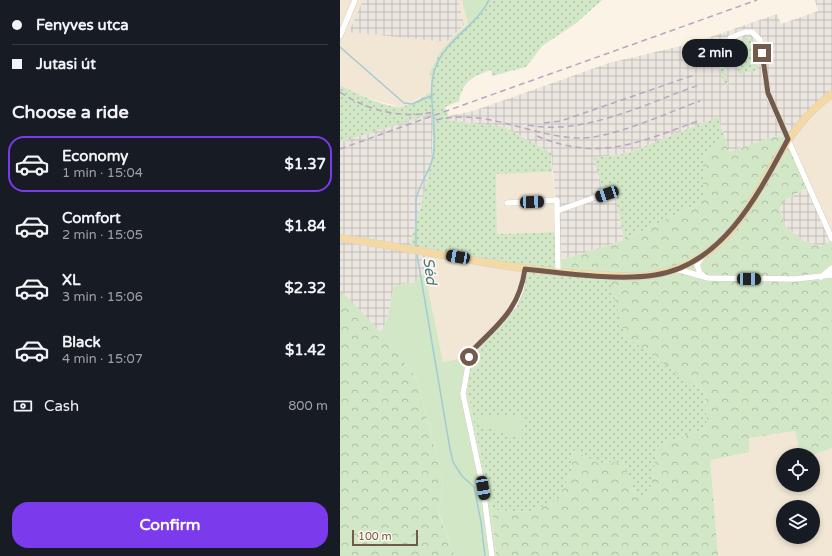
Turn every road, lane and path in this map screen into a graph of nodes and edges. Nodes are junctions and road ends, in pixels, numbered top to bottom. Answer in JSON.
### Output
{"nodes":[{"id":1,"x":355,"y":0,"type":"edge"},
{"id":2,"x":340,"y":36,"type":"edge"},
{"id":3,"x":730,"y":38,"type":"dead end"},
{"id":4,"x":832,"y":94,"type":"edge"},
{"id":5,"x":788,"y":139,"type":"junction"},
{"id":6,"x":610,"y":192,"type":"dead end"},
{"id":7,"x":507,"y":202,"type":"dead end"},
{"id":8,"x":557,"y":212,"type":"junction"},
{"id":9,"x":340,"y":238,"type":"edge"},
{"id":10,"x":832,"y":238,"type":"edge"},
{"id":11,"x":703,"y":255,"type":"junction"},
{"id":12,"x":832,"y":268,"type":"edge"},
{"id":13,"x":525,"y":269,"type":"junction"},
{"id":14,"x":676,"y":269,"type":"junction"},
{"id":15,"x":558,"y":272,"type":"junction"},
{"id":16,"x":832,"y":275,"type":"edge"},
{"id":17,"x":820,"y":277,"type":"junction"},
{"id":18,"x":708,"y":278,"type":"junction"},
{"id":19,"x":492,"y":556,"type":"edge"}],
"edges":[{"from":1,"to":2,"type":"street"},
{"from":3,"to":5,"type":"street"},
{"from":4,"to":5,"type":"main road"},
{"from":5,"to":10,"type":"street"},
{"from":5,"to":11,"type":"main road"},
{"from":6,"to":8,"type":"street"},
{"from":7,"to":8,"type":"street"},
{"from":8,"to":15,"type":"street"},
{"from":9,"to":13,"type":"main road"},
{"from":11,"to":14,"type":"main road"},
{"from":11,"to":18,"type":"street"},
{"from":12,"to":17,"type":"street"},
{"from":13,"to":15,"type":"main road"},
{"from":13,"to":19,"type":"street"},
{"from":14,"to":15,"type":"main road"},
{"from":14,"to":18,"type":"street"},
{"from":16,"to":17,"type":"street"},
{"from":17,"to":18,"type":"street"}]}
